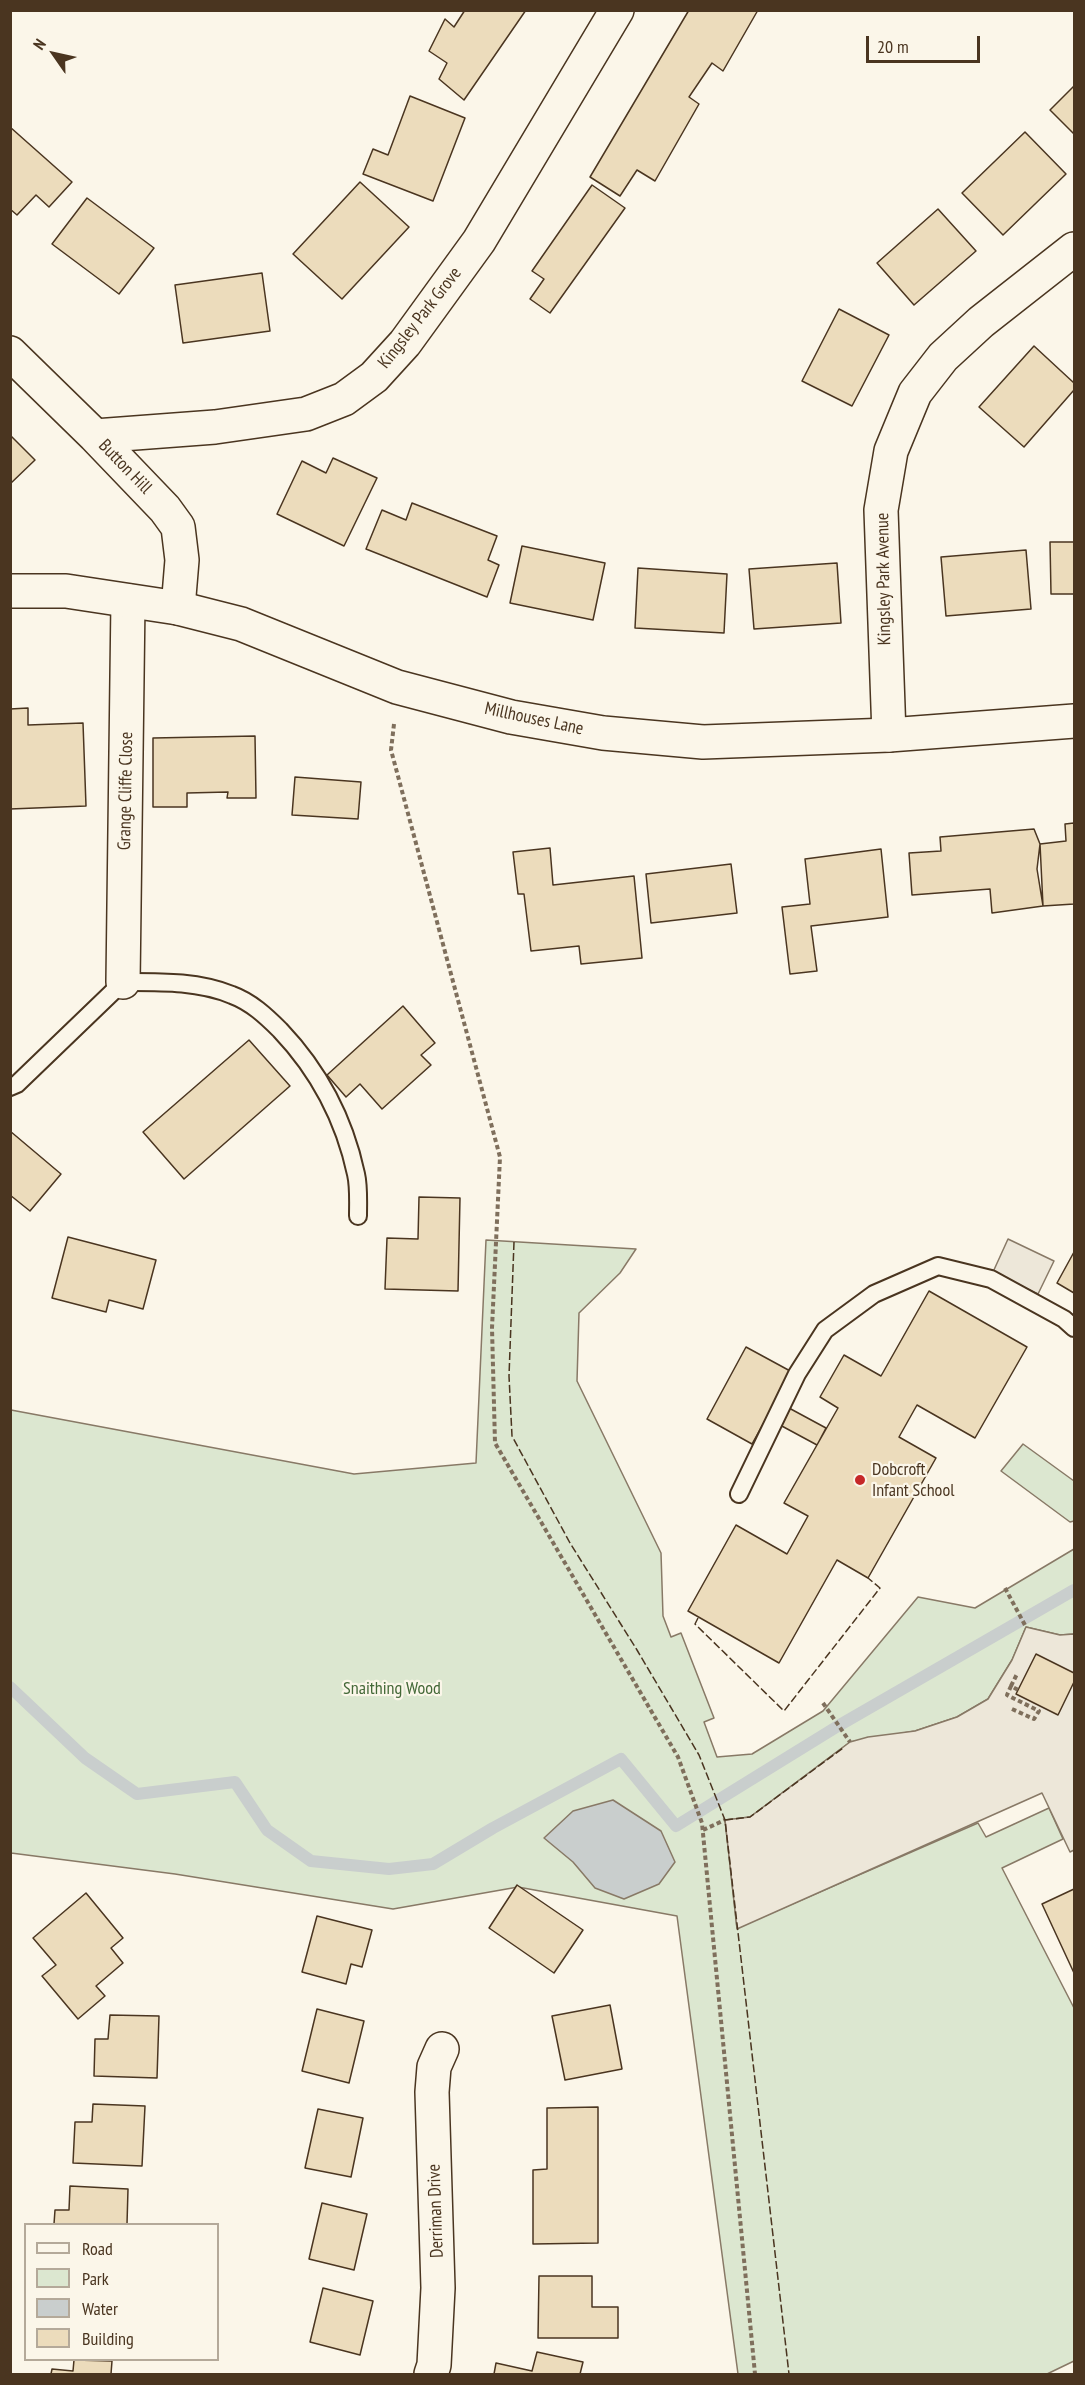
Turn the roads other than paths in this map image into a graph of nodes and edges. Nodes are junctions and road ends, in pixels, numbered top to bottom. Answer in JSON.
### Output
{"nodes":[{"id":1,"x":617,"y":10,"type":"edge"},
{"id":2,"x":1074,"y":249,"type":"edge"},
{"id":3,"x":10,"y":353,"type":"edge"},
{"id":4,"x":95,"y":436,"type":"junction"},
{"id":5,"x":10,"y":591,"type":"edge"},
{"id":6,"x":128,"y":601,"type":"junction"},
{"id":7,"x":178,"y":608,"type":"junction"},
{"id":8,"x":1074,"y":720,"type":"edge"},
{"id":9,"x":889,"y":735,"type":"junction"},
{"id":10,"x":123,"y":982,"type":"junction"},
{"id":11,"x":10,"y":1087,"type":"edge"},
{"id":12,"x":358,"y":1216,"type":"dead end"},
{"id":13,"x":1074,"y":1328,"type":"edge"},
{"id":14,"x":739,"y":1494,"type":"dead end"},
{"id":15,"x":441,"y":2049,"type":"dead end"},
{"id":16,"x":431,"y":2374,"type":"edge"}],
"edges":[{"from":1,"to":4,"type":"street","name":"Kingsley Park Grove"},
{"from":2,"to":9,"type":"street","name":"Kingsley Park Avenue"},
{"from":3,"to":4,"type":"street","name":"Button Hill"},
{"from":4,"to":7,"type":"street","name":"Button Hill"},
{"from":5,"to":6,"type":"street","name":"Millhouses Lane"},
{"from":6,"to":7,"type":"street","name":"Millhouses Lane"},
{"from":6,"to":10,"type":"street","name":"Grange Cliffe Close"},
{"from":7,"to":9,"type":"street","name":"Millhouses Lane"},
{"from":8,"to":9,"type":"street","name":"Millhouses Lane"},
{"from":10,"to":11,"type":"lane"},
{"from":10,"to":12,"type":"lane"},
{"from":13,"to":14,"type":"lane"},
{"from":15,"to":16,"type":"street","name":"Derriman Drive"}]}
